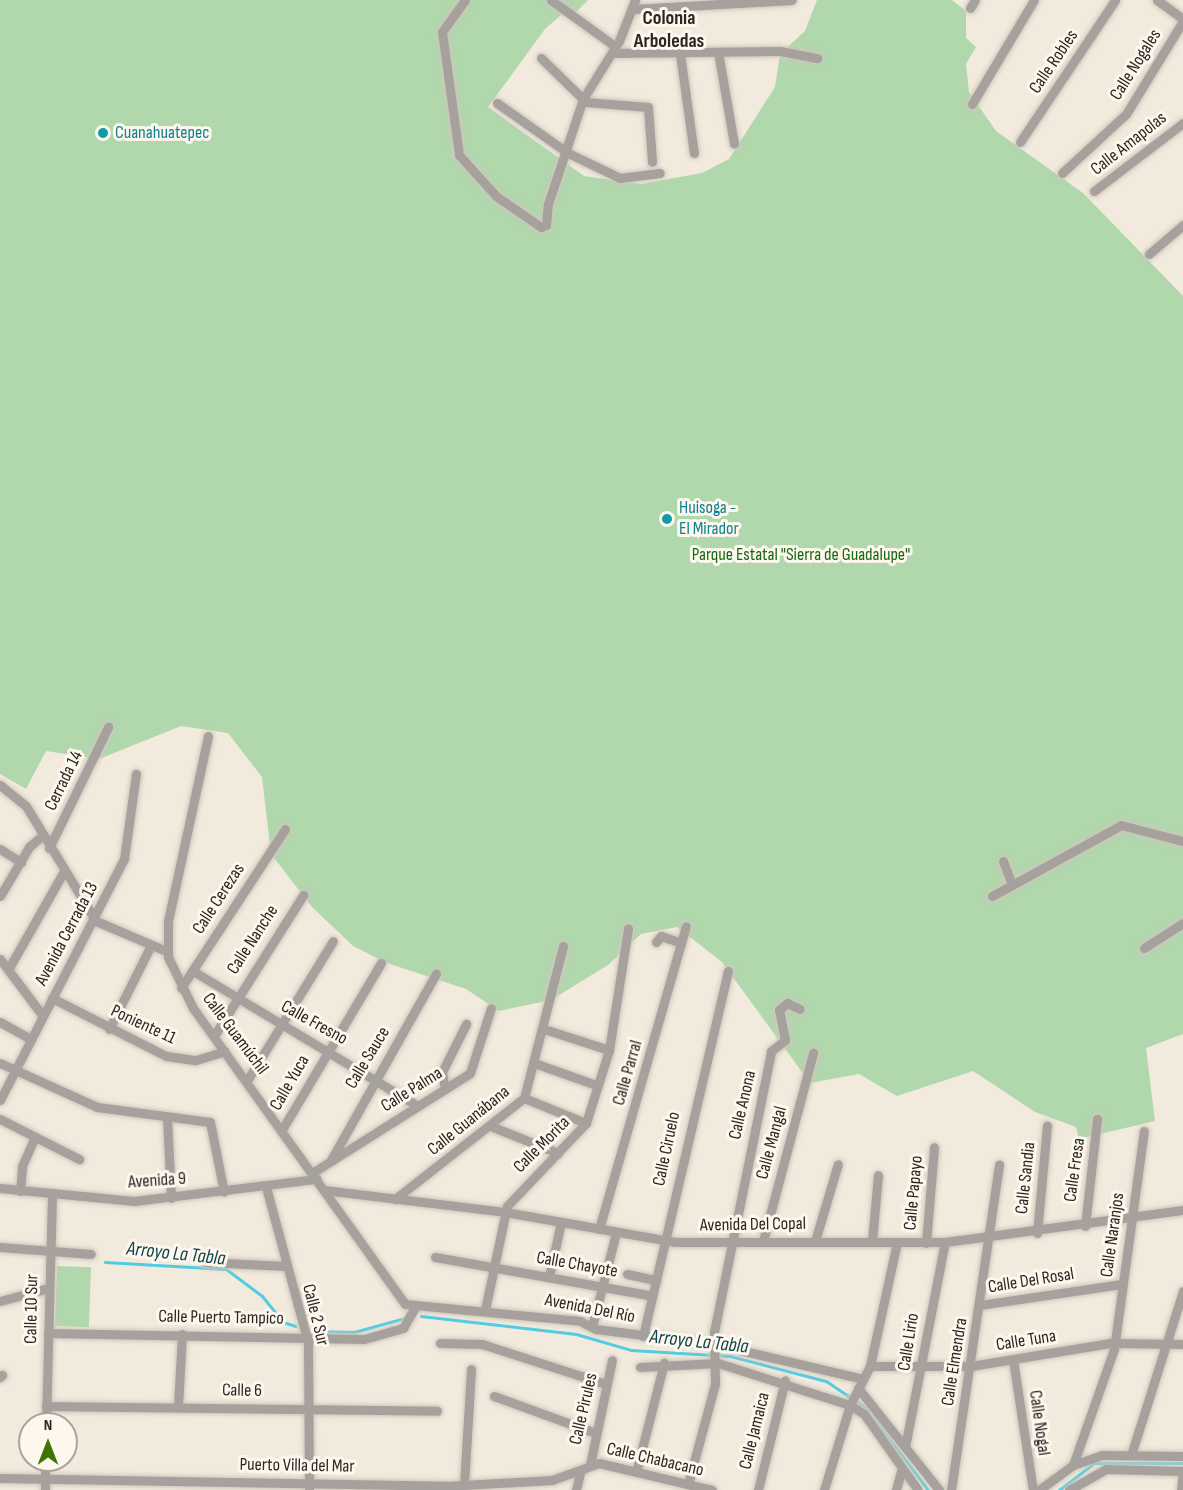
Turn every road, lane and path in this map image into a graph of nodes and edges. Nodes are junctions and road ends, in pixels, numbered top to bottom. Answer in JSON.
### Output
{"nodes":[{"id":1,"x":465,"y":0,"type":"edge"},
{"id":2,"x":551,"y":0,"type":"edge"},
{"id":3,"x":792,"y":0,"type":"edge"},
{"id":4,"x":1034,"y":0,"type":"edge"},
{"id":5,"x":1115,"y":0,"type":"edge"},
{"id":6,"x":1157,"y":0,"type":"edge"},
{"id":7,"x":634,"y":4,"type":"edge"},
{"id":8,"x":1183,"y":20,"type":"edge"},
{"id":9,"x":614,"y":50,"type":"junction"},
{"id":10,"x":718,"y":51,"type":"junction"},
{"id":11,"x":680,"y":54,"type":"junction"},
{"id":12,"x":542,"y":58,"type":"dead end"},
{"id":13,"x":817,"y":58,"type":"dead end"},
{"id":14,"x":583,"y":99,"type":"junction"},
{"id":15,"x":497,"y":103,"type":"dead end"},
{"id":16,"x":972,"y":104,"type":"dead end"},
{"id":17,"x":1183,"y":123,"type":"edge"},
{"id":18,"x":1020,"y":142,"type":"dead end"},
{"id":19,"x":734,"y":144,"type":"dead end"},
{"id":20,"x":568,"y":153,"type":"junction"},
{"id":21,"x":694,"y":153,"type":"dead end"},
{"id":22,"x":652,"y":162,"type":"dead end"},
{"id":23,"x":1062,"y":172,"type":"dead end"},
{"id":24,"x":660,"y":173,"type":"dead end"},
{"id":25,"x":1094,"y":191,"type":"dead end"},
{"id":26,"x":1183,"y":225,"type":"edge"},
{"id":27,"x":1149,"y":254,"type":"dead end"},
{"id":28,"x":108,"y":728,"type":"dead end"},
{"id":29,"x":208,"y":736,"type":"dead end"},
{"id":30,"x":136,"y":774,"type":"dead end"},
{"id":31,"x":0,"y":786,"type":"edge"},
{"id":32,"x":285,"y":829,"type":"dead end"},
{"id":33,"x":43,"y":835,"type":"junction"},
{"id":34,"x":1183,"y":842,"type":"edge"},
{"id":35,"x":49,"y":848,"type":"junction"},
{"id":36,"x":0,"y":849,"type":"edge"},
{"id":37,"x":1003,"y":861,"type":"dead end"},
{"id":38,"x":21,"y":862,"type":"junction"},
{"id":39,"x":63,"y":873,"type":"junction"},
{"id":40,"x":1012,"y":885,"type":"junction"},
{"id":41,"x":303,"y":895,"type":"dead end"},
{"id":42,"x":0,"y":896,"type":"edge"},
{"id":43,"x":992,"y":897,"type":"dead end"},
{"id":44,"x":94,"y":919,"type":"junction"},
{"id":45,"x":1183,"y":923,"type":"edge"},
{"id":46,"x":686,"y":926,"type":"dead end"},
{"id":47,"x":628,"y":928,"type":"dead end"},
{"id":48,"x":333,"y":941,"type":"dead end"},
{"id":49,"x":656,"y":942,"type":"dead end"},
{"id":50,"x":681,"y":943,"type":"junction"},
{"id":51,"x":151,"y":945,"type":"junction"},
{"id":52,"x":563,"y":946,"type":"dead end"},
{"id":53,"x":1144,"y":948,"type":"dead end"},
{"id":54,"x":166,"y":951,"type":"junction"},
{"id":55,"x":0,"y":958,"type":"edge"},
{"id":56,"x":381,"y":963,"type":"dead end"},
{"id":57,"x":9,"y":968,"type":"junction"},
{"id":58,"x":193,"y":971,"type":"junction"},
{"id":59,"x":728,"y":971,"type":"dead end"},
{"id":60,"x":436,"y":974,"type":"dead end"},
{"id":61,"x":181,"y":988,"type":"junction"},
{"id":62,"x":236,"y":996,"type":"junction"},
{"id":63,"x":52,"y":998,"type":"junction"},
{"id":64,"x":491,"y":1008,"type":"dead end"},
{"id":65,"x":800,"y":1009,"type":"dead end"},
{"id":66,"x":43,"y":1016,"type":"junction"},
{"id":67,"x":0,"y":1022,"type":"edge"},
{"id":68,"x":282,"y":1024,"type":"junction"},
{"id":69,"x":466,"y":1024,"type":"dead end"},
{"id":70,"x":109,"y":1029,"type":"junction"},
{"id":71,"x":544,"y":1029,"type":"junction"},
{"id":72,"x":214,"y":1036,"type":"junction"},
{"id":73,"x":31,"y":1039,"type":"junction"},
{"id":74,"x":329,"y":1050,"type":"junction"},
{"id":75,"x":609,"y":1050,"type":"junction"},
{"id":76,"x":225,"y":1051,"type":"junction"},
{"id":77,"x":813,"y":1053,"type":"dead end"},
{"id":78,"x":0,"y":1063,"type":"edge"},
{"id":79,"x":534,"y":1064,"type":"junction"},
{"id":80,"x":15,"y":1071,"type":"junction"},
{"id":81,"x":376,"y":1077,"type":"junction"},
{"id":82,"x":248,"y":1079,"type":"junction"},
{"id":83,"x":596,"y":1085,"type":"junction"},
{"id":84,"x":445,"y":1089,"type":"junction"},
{"id":85,"x":524,"y":1098,"type":"junction"},
{"id":86,"x":0,"y":1100,"type":"edge"},
{"id":87,"x":418,"y":1106,"type":"junction"},
{"id":88,"x":167,"y":1118,"type":"junction"},
{"id":89,"x":0,"y":1119,"type":"edge"},
{"id":90,"x":1097,"y":1119,"type":"dead end"},
{"id":91,"x":586,"y":1123,"type":"junction"},
{"id":92,"x":1047,"y":1125,"type":"dead end"},
{"id":93,"x":494,"y":1127,"type":"junction"},
{"id":94,"x":283,"y":1128,"type":"junction"},
{"id":95,"x":1144,"y":1131,"type":"dead end"},
{"id":96,"x":35,"y":1137,"type":"junction"},
{"id":97,"x":934,"y":1147,"type":"dead end"},
{"id":98,"x":558,"y":1153,"type":"junction"},
{"id":99,"x":79,"y":1159,"type":"dead end"},
{"id":100,"x":331,"y":1160,"type":"junction"},
{"id":101,"x":838,"y":1164,"type":"dead end"},
{"id":102,"x":999,"y":1165,"type":"dead end"},
{"id":103,"x":878,"y":1175,"type":"dead end"},
{"id":104,"x":314,"y":1176,"type":"junction"},
{"id":105,"x":266,"y":1187,"type":"junction"},
{"id":106,"x":0,"y":1188,"type":"edge"},
{"id":107,"x":324,"y":1190,"type":"junction"},
{"id":108,"x":20,"y":1191,"type":"junction"},
{"id":109,"x":224,"y":1192,"type":"junction"},
{"id":110,"x":52,"y":1194,"type":"junction"},
{"id":111,"x":171,"y":1198,"type":"junction"},
{"id":112,"x":395,"y":1199,"type":"junction"},
{"id":113,"x":1183,"y":1210,"type":"edge"},
{"id":114,"x":505,"y":1212,"type":"junction"},
{"id":115,"x":1133,"y":1218,"type":"junction"},
{"id":116,"x":561,"y":1222,"type":"junction"},
{"id":117,"x":1085,"y":1226,"type":"junction"},
{"id":118,"x":599,"y":1229,"type":"junction"},
{"id":119,"x":616,"y":1233,"type":"junction"},
{"id":120,"x":1036,"y":1233,"type":"junction"},
{"id":121,"x":988,"y":1239,"type":"junction"},
{"id":122,"x":763,"y":1241,"type":"junction"},
{"id":123,"x":815,"y":1241,"type":"junction"},
{"id":124,"x":872,"y":1241,"type":"junction"},
{"id":125,"x":665,"y":1242,"type":"junction"},
{"id":126,"x":732,"y":1242,"type":"junction"},
{"id":127,"x":897,"y":1242,"type":"junction"},
{"id":128,"x":945,"y":1242,"type":"junction"},
{"id":129,"x":926,"y":1243,"type":"junction"},
{"id":130,"x":0,"y":1247,"type":"edge"},
{"id":131,"x":49,"y":1252,"type":"junction"},
{"id":132,"x":91,"y":1254,"type":"dead end"},
{"id":133,"x":435,"y":1257,"type":"dead end"},
{"id":134,"x":205,"y":1262,"type":"dead end"},
{"id":135,"x":286,"y":1266,"type":"junction"},
{"id":136,"x":495,"y":1267,"type":"junction"},
{"id":137,"x":627,"y":1274,"type":"dead end"},
{"id":138,"x":549,"y":1277,"type":"junction"},
{"id":139,"x":656,"y":1280,"type":"junction"},
{"id":140,"x":1122,"y":1284,"type":"junction"},
{"id":141,"x":601,"y":1286,"type":"junction"},
{"id":142,"x":49,"y":1288,"type":"junction"},
{"id":143,"x":1183,"y":1293,"type":"edge"},
{"id":144,"x":653,"y":1296,"type":"junction"},
{"id":145,"x":0,"y":1301,"type":"edge"},
{"id":146,"x":980,"y":1305,"type":"junction"},
{"id":147,"x":414,"y":1309,"type":"junction"},
{"id":148,"x":485,"y":1310,"type":"junction"},
{"id":149,"x":593,"y":1323,"type":"junction"},
{"id":150,"x":48,"y":1333,"type":"junction"},
{"id":151,"x":182,"y":1334,"type":"junction"},
{"id":152,"x":643,"y":1336,"type":"junction"},
{"id":153,"x":307,"y":1337,"type":"junction"},
{"id":154,"x":440,"y":1343,"type":"dead end"},
{"id":155,"x":1115,"y":1343,"type":"junction"},
{"id":156,"x":1168,"y":1344,"type":"junction"},
{"id":157,"x":1183,"y":1344,"type":"edge"},
{"id":158,"x":716,"y":1354,"type":"junction"},
{"id":159,"x":612,"y":1360,"type":"dead end"},
{"id":160,"x":1013,"y":1360,"type":"junction"},
{"id":161,"x":664,"y":1363,"type":"junction"},
{"id":162,"x":870,"y":1366,"type":"junction"},
{"id":163,"x":971,"y":1366,"type":"junction"},
{"id":164,"x":640,"y":1367,"type":"dead end"},
{"id":165,"x":922,"y":1368,"type":"junction"},
{"id":166,"x":471,"y":1369,"type":"dead end"},
{"id":167,"x":863,"y":1379,"type":"junction"},
{"id":168,"x":785,"y":1380,"type":"junction"},
{"id":169,"x":606,"y":1384,"type":"junction"},
{"id":170,"x":494,"y":1396,"type":"dead end"},
{"id":171,"x":854,"y":1398,"type":"junction"},
{"id":172,"x":46,"y":1406,"type":"junction"},
{"id":173,"x":178,"y":1406,"type":"junction"},
{"id":174,"x":308,"y":1409,"type":"junction"},
{"id":175,"x":437,"y":1411,"type":"dead end"},
{"id":176,"x":46,"y":1412,"type":"edge"},
{"id":177,"x":593,"y":1432,"type":"junction"},
{"id":178,"x":905,"y":1447,"type":"junction"},
{"id":179,"x":1131,"y":1455,"type":"junction"},
{"id":180,"x":1183,"y":1456,"type":"edge"},
{"id":181,"x":590,"y":1465,"type":"junction"},
{"id":182,"x":1073,"y":1465,"type":"junction"},
{"id":183,"x":902,"y":1468,"type":"junction"},
{"id":184,"x":45,"y":1472,"type":"edge"},
{"id":185,"x":580,"y":1472,"type":"junction"},
{"id":186,"x":636,"y":1472,"type":"junction"},
{"id":187,"x":1183,"y":1473,"type":"edge"},
{"id":188,"x":0,"y":1478,"type":"edge"},
{"id":189,"x":45,"y":1478,"type":"junction"},
{"id":190,"x":688,"y":1484,"type":"junction"},
{"id":191,"x":178,"y":1485,"type":"edge"},
{"id":192,"x":464,"y":1485,"type":"junction"},
{"id":193,"x":244,"y":1486,"type":"edge"},
{"id":194,"x":309,"y":1486,"type":"edge"},
{"id":195,"x":530,"y":1486,"type":"edge"},
{"id":196,"x":478,"y":1487,"type":"edge"},
{"id":197,"x":45,"y":1490,"type":"edge"},
{"id":198,"x":576,"y":1490,"type":"edge"},
{"id":199,"x":712,"y":1490,"type":"edge"},
{"id":200,"x":758,"y":1490,"type":"edge"},
{"id":201,"x":824,"y":1490,"type":"edge"},
{"id":202,"x":896,"y":1490,"type":"edge"},
{"id":203,"x":918,"y":1490,"type":"edge"},
{"id":204,"x":939,"y":1490,"type":"edge"},
{"id":205,"x":951,"y":1490,"type":"edge"},
{"id":206,"x":1032,"y":1490,"type":"edge"},
{"id":207,"x":1039,"y":1490,"type":"edge"},
{"id":208,"x":1069,"y":1490,"type":"edge"},
{"id":209,"x":1181,"y":1490,"type":"edge"}],
"edges":[{"from":1,"to":20,"type":"street"},
{"from":2,"to":9,"type":"street"},
{"from":3,"to":7,"type":"street"},
{"from":4,"to":16,"type":"street"},
{"from":5,"to":18,"type":"street","name":"Calle Robles"},
{"from":6,"to":8,"type":"street"},
{"from":7,"to":9,"type":"street"},
{"from":8,"to":23,"type":"street","name":"Calle Nogales"},
{"from":9,"to":11,"type":"street"},
{"from":9,"to":14,"type":"street"},
{"from":10,"to":11,"type":"street"},
{"from":10,"to":13,"type":"street"},
{"from":10,"to":19,"type":"street"},
{"from":11,"to":21,"type":"street"},
{"from":12,"to":14,"type":"street"},
{"from":14,"to":20,"type":"street"},
{"from":14,"to":22,"type":"street"},
{"from":15,"to":20,"type":"street"},
{"from":17,"to":25,"type":"street","name":"Calle Amapolas"},
{"from":20,"to":24,"type":"street"},
{"from":26,"to":27,"type":"street"},
{"from":28,"to":35,"type":"street","name":"Cerrada 14"},
{"from":29,"to":54,"type":"street"},
{"from":30,"to":44,"type":"street","name":"Avenida Cerrada 13"},
{"from":31,"to":33,"type":"street"},
{"from":32,"to":58,"type":"street","name":"Calle Cerezas"},
{"from":33,"to":35,"type":"street"},
{"from":33,"to":38,"type":"street"},
{"from":34,"to":40,"type":"street"},
{"from":35,"to":39,"type":"street"},
{"from":36,"to":38,"type":"street"},
{"from":37,"to":40,"type":"street"},
{"from":38,"to":42,"type":"street"},
{"from":39,"to":44,"type":"street"},
{"from":39,"to":57,"type":"street"},
{"from":40,"to":43,"type":"street"},
{"from":41,"to":62,"type":"street","name":"Calle Nanche"},
{"from":44,"to":51,"type":"street"},
{"from":44,"to":63,"type":"street","name":"Avenida Cerrada 13"},
{"from":45,"to":53,"type":"street"},
{"from":46,"to":50,"type":"street","name":"Calle Parral"},
{"from":47,"to":75,"type":"street","name":"Calle Morita"},
{"from":48,"to":68,"type":"street"},
{"from":49,"to":50,"type":"street"},
{"from":50,"to":118,"type":"street","name":"Calle Parral"},
{"from":51,"to":54,"type":"street"},
{"from":51,"to":70,"type":"street"},
{"from":52,"to":71,"type":"street","name":"Calle Guanábana"},
{"from":54,"to":61,"type":"street","name":"Calle Guamúchil"},
{"from":55,"to":57,"type":"street"},
{"from":56,"to":74,"type":"street","name":"Calle Yuca"},
{"from":57,"to":66,"type":"street"},
{"from":58,"to":61,"type":"street","name":"Calle Cerezas"},
{"from":58,"to":62,"type":"street","name":"Calle Fresno"},
{"from":59,"to":125,"type":"street","name":"Calle Ciruelo"},
{"from":60,"to":81,"type":"street","name":"Calle Sauce"},
{"from":61,"to":72,"type":"street","name":"Calle Guamúchil"},
{"from":62,"to":68,"type":"street","name":"Calle Fresno"},
{"from":62,"to":72,"type":"street","name":"Calle Nanche"},
{"from":63,"to":66,"type":"street","name":"Avenida Cerrada 13"},
{"from":63,"to":70,"type":"street","name":"Poniente 11"},
{"from":64,"to":84,"type":"street","name":"Calle Palma"},
{"from":65,"to":126,"type":"street","name":"Calle Anona"},
{"from":66,"to":73,"type":"street","name":"Avenida Cerrada 13"},
{"from":67,"to":73,"type":"street"},
{"from":68,"to":74,"type":"street","name":"Calle Fresno"},
{"from":68,"to":82,"type":"street"},
{"from":69,"to":84,"type":"street"},
{"from":70,"to":76,"type":"street","name":"Poniente 11"},
{"from":71,"to":75,"type":"street"},
{"from":71,"to":79,"type":"street","name":"Calle Guanábana"},
{"from":72,"to":76,"type":"street","name":"Calle Guamúchil"},
{"from":73,"to":80,"type":"street","name":"Avenida Cerrada 13"},
{"from":74,"to":81,"type":"street","name":"Calle Fresno"},
{"from":74,"to":94,"type":"street","name":"Calle Yuca"},
{"from":75,"to":83,"type":"street","name":"Calle Morita"},
{"from":76,"to":82,"type":"street","name":"Calle Guamúchil"},
{"from":77,"to":122,"type":"street","name":"Calle Mangal"},
{"from":78,"to":80,"type":"street"},
{"from":79,"to":83,"type":"street"},
{"from":79,"to":85,"type":"street","name":"Calle Guanábana"},
{"from":80,"to":86,"type":"street","name":"Avenida Cerrada 13"},
{"from":80,"to":88,"type":"street"},
{"from":81,"to":87,"type":"street","name":"Calle Fresno"},
{"from":81,"to":100,"type":"street","name":"Calle Sauce"},
{"from":82,"to":94,"type":"street","name":"Calle Guamúchil"},
{"from":83,"to":91,"type":"street","name":"Calle Morita"},
{"from":84,"to":87,"type":"street","name":"Calle Palma"},
{"from":85,"to":91,"type":"street"},
{"from":85,"to":93,"type":"street","name":"Calle Guanábana"},
{"from":87,"to":100,"type":"street","name":"Calle Palma"},
{"from":88,"to":109,"type":"street"},
{"from":88,"to":111,"type":"street"},
{"from":89,"to":96,"type":"street"},
{"from":90,"to":117,"type":"street","name":"Calle Fresa"},
{"from":91,"to":98,"type":"street","name":"Calle Morita"},
{"from":92,"to":120,"type":"street","name":"Calle Sandia"},
{"from":93,"to":98,"type":"street"},
{"from":93,"to":112,"type":"street","name":"Calle Guanábana"},
{"from":94,"to":104,"type":"street","name":"Calle Guamúchil"},
{"from":95,"to":115,"type":"street","name":"Calle Naranjos"},
{"from":96,"to":99,"type":"street"},
{"from":96,"to":108,"type":"street"},
{"from":97,"to":129,"type":"street","name":"Calle Papayo"},
{"from":98,"to":114,"type":"street","name":"Calle Morita"},
{"from":100,"to":104,"type":"street","name":"Calle Palma"},
{"from":101,"to":123,"type":"street"},
{"from":102,"to":121,"type":"street","name":"Calle Elmendra"},
{"from":103,"to":124,"type":"street"},
{"from":104,"to":105,"type":"street","name":"Avenida 9"},
{"from":104,"to":107,"type":"street","name":"Calle Guamúchil"},
{"from":105,"to":109,"type":"street","name":"Avenida 9"},
{"from":105,"to":135,"type":"street","name":"Calle 2 Sur"},
{"from":106,"to":108,"type":"street","name":"Avenida 9"},
{"from":107,"to":112,"type":"street","name":"Avenida Del Copal"},
{"from":107,"to":147,"type":"street","name":"Calle Guamúchil"},
{"from":108,"to":110,"type":"street","name":"Avenida 9"},
{"from":109,"to":111,"type":"street","name":"Avenida 9"},
{"from":110,"to":111,"type":"street","name":"Avenida 9"},
{"from":110,"to":131,"type":"street","name":"Calle 10 Sur"},
{"from":112,"to":114,"type":"street","name":"Avenida Del Copal"},
{"from":113,"to":115,"type":"street","name":"Avenida Del Copal"},
{"from":114,"to":116,"type":"street","name":"Avenida Del Copal"},
{"from":114,"to":136,"type":"street","name":"Calle Morita"},
{"from":115,"to":117,"type":"street","name":"Avenida Del Copal"},
{"from":115,"to":140,"type":"street","name":"Calle Naranjos"},
{"from":116,"to":118,"type":"street","name":"Avenida Del Copal"},
{"from":116,"to":138,"type":"street"},
{"from":117,"to":120,"type":"street","name":"Avenida Del Copal"},
{"from":118,"to":119,"type":"street","name":"Avenida Del Copal"},
{"from":119,"to":125,"type":"street","name":"Avenida Del Copal"},
{"from":119,"to":141,"type":"street"},
{"from":120,"to":121,"type":"street","name":"Avenida Del Copal"},
{"from":121,"to":128,"type":"street","name":"Avenida Del Copal"},
{"from":121,"to":146,"type":"street","name":"Calle Elmendra"},
{"from":122,"to":123,"type":"street","name":"Avenida Del Copal"},
{"from":122,"to":126,"type":"street","name":"Avenida Del Copal"},
{"from":123,"to":124,"type":"street","name":"Avenida Del Copal"},
{"from":124,"to":127,"type":"street","name":"Avenida Del Copal"},
{"from":125,"to":126,"type":"street","name":"Avenida Del Copal"},
{"from":125,"to":139,"type":"street","name":"Calle Ciruelo"},
{"from":126,"to":158,"type":"street"},
{"from":127,"to":129,"type":"street","name":"Avenida Del Copal"},
{"from":127,"to":162,"type":"street"},
{"from":128,"to":129,"type":"street","name":"Avenida Del Copal"},
{"from":128,"to":165,"type":"street","name":"Calle Lirio"},
{"from":130,"to":131,"type":"street"},
{"from":131,"to":132,"type":"street"},
{"from":131,"to":142,"type":"street","name":"Calle 10 Sur"},
{"from":133,"to":136,"type":"street","name":"Calle Chayote"},
{"from":134,"to":135,"type":"street"},
{"from":135,"to":153,"type":"street","name":"Calle 2 Sur"},
{"from":136,"to":138,"type":"street","name":"Calle Chayote"},
{"from":136,"to":148,"type":"street","name":"Calle Morita"},
{"from":137,"to":139,"type":"street"},
{"from":138,"to":141,"type":"street","name":"Calle Chayote"},
{"from":139,"to":144,"type":"street","name":"Calle Ciruelo"},
{"from":140,"to":146,"type":"street","name":"Calle Del Rosal"},
{"from":140,"to":155,"type":"street","name":"Calle Naranjos"},
{"from":141,"to":144,"type":"street","name":"Calle Chayote"},
{"from":141,"to":149,"type":"street"},
{"from":142,"to":145,"type":"street"},
{"from":142,"to":150,"type":"street","name":"Calle 10 Sur"},
{"from":143,"to":156,"type":"street"},
{"from":144,"to":152,"type":"street","name":"Calle Ciruelo"},
{"from":146,"to":163,"type":"street","name":"Calle Elmendra"},
{"from":147,"to":148,"type":"street","name":"Avenida Del Río"},
{"from":147,"to":153,"type":"street","name":"Calle Puerto Tampico"},
{"from":148,"to":149,"type":"street","name":"Avenida Del Río"},
{"from":149,"to":152,"type":"street","name":"Avenida Del Río"},
{"from":150,"to":151,"type":"street","name":"Calle Puerto Tampico"},
{"from":150,"to":172,"type":"street","name":"Calle 10 Sur"},
{"from":151,"to":153,"type":"street","name":"Calle Puerto Tampico"},
{"from":151,"to":173,"type":"street"},
{"from":152,"to":158,"type":"street","name":"Avenida Del Río"},
{"from":153,"to":174,"type":"street","name":"Calle 2 Sur"},
{"from":154,"to":169,"type":"street"},
{"from":155,"to":156,"type":"street","name":"Calle Tuna"},
{"from":155,"to":160,"type":"street","name":"Calle Tuna"},
{"from":155,"to":182,"type":"street"},
{"from":156,"to":157,"type":"street","name":"Calle Tuna"},
{"from":156,"to":179,"type":"street"},
{"from":158,"to":161,"type":"street","name":"Avenida Del Río"},
{"from":158,"to":167,"type":"street","name":"Avenida Del Río"},
{"from":158,"to":168,"type":"street","name":"Avenida Del Río"},
{"from":158,"to":190,"type":"street"},
{"from":159,"to":169,"type":"street","name":"Calle Pirules"},
{"from":160,"to":163,"type":"street","name":"Calle Tuna"},
{"from":160,"to":206,"type":"street","name":"Calle Nogal"},
{"from":161,"to":164,"type":"street","name":"Avenida Del Río"},
{"from":161,"to":186,"type":"street"},
{"from":162,"to":165,"type":"street","name":"Calle Tuna"},
{"from":162,"to":167,"type":"street"},
{"from":163,"to":165,"type":"street","name":"Calle Tuna"},
{"from":163,"to":205,"type":"street","name":"Calle Elmendra"},
{"from":165,"to":178,"type":"street","name":"Calle Lirio"},
{"from":166,"to":192,"type":"street"},
{"from":167,"to":171,"type":"street"},
{"from":168,"to":171,"type":"street","name":"Avenida Del Río"},
{"from":168,"to":200,"type":"street","name":"Calle Jamaica"},
{"from":169,"to":177,"type":"street","name":"Calle Pirules"},
{"from":170,"to":177,"type":"street"},
{"from":171,"to":178,"type":"street"},
{"from":171,"to":183,"type":"street"},
{"from":171,"to":201,"type":"street"},
{"from":172,"to":173,"type":"street","name":"Calle 6"},
{"from":172,"to":176,"type":"street","name":"Calle 10 Sur"},
{"from":173,"to":174,"type":"street","name":"Calle 6"},
{"from":174,"to":175,"type":"street","name":"Calle 6"},
{"from":174,"to":194,"type":"street","name":"Calle 2 Sur"},
{"from":177,"to":181,"type":"street","name":"Calle Pirules"},
{"from":178,"to":204,"type":"street"},
{"from":179,"to":180,"type":"street"},
{"from":179,"to":182,"type":"street"},
{"from":181,"to":185,"type":"street","name":"Puerto Villa del Mar"},
{"from":181,"to":186,"type":"street","name":"Calle Chabacano"},
{"from":182,"to":207,"type":"street"},
{"from":183,"to":202,"type":"street"},
{"from":183,"to":203,"type":"street"},
{"from":184,"to":189,"type":"street"},
{"from":185,"to":195,"type":"street","name":"Puerto Villa del Mar"},
{"from":185,"to":198,"type":"street","name":"Calle Pirules"},
{"from":186,"to":190,"type":"street","name":"Calle Chabacano"},
{"from":187,"to":208,"type":"street"},
{"from":187,"to":209,"type":"street"},
{"from":188,"to":189,"type":"street","name":"Puerto Villa del Mar"},
{"from":189,"to":191,"type":"street","name":"Puerto Villa del Mar"},
{"from":189,"to":197,"type":"street"},
{"from":190,"to":199,"type":"street","name":"Calle Chabacano"},
{"from":191,"to":193,"type":"street","name":"Puerto Villa del Mar"},
{"from":192,"to":194,"type":"street","name":"Puerto Villa del Mar"},
{"from":192,"to":196,"type":"street","name":"Puerto Villa del Mar"},
{"from":193,"to":194,"type":"street","name":"Puerto Villa del Mar"},
{"from":195,"to":196,"type":"street","name":"Puerto Villa del Mar"}]}
